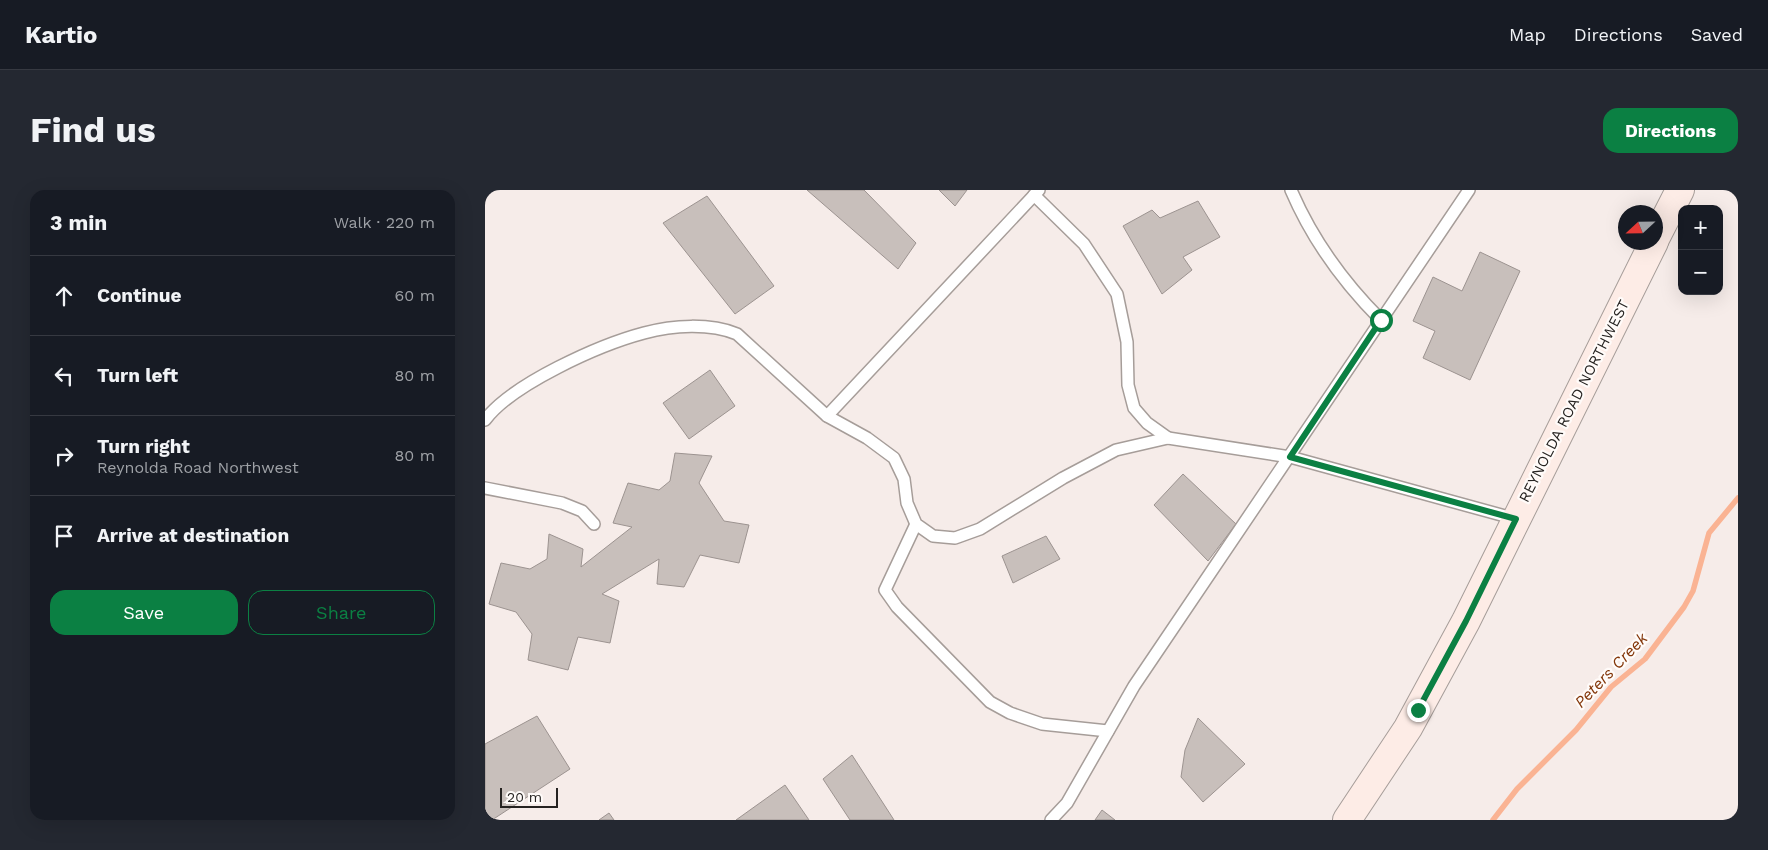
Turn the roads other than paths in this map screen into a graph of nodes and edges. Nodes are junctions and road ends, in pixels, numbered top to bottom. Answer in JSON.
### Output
{"nodes":[{"id":1,"x":1291,"y":190,"type":"edge"},
{"id":2,"x":1469,"y":190,"type":"edge"},
{"id":3,"x":1680,"y":190,"type":"edge"},
{"id":4,"x":1036,"y":192,"type":"edge"},
{"id":5,"x":1663,"y":223,"type":"edge"},
{"id":6,"x":1650,"y":250,"type":"edge"},
{"id":7,"x":1381,"y":320,"type":"junction"},
{"id":8,"x":827,"y":416,"type":"junction"},
{"id":9,"x":485,"y":420,"type":"edge"},
{"id":10,"x":1168,"y":438,"type":"junction"},
{"id":11,"x":1290,"y":457,"type":"junction"},
{"id":12,"x":485,"y":488,"type":"edge"},
{"id":13,"x":1516,"y":519,"type":"junction"},
{"id":14,"x":593,"y":524,"type":"dead end"},
{"id":15,"x":916,"y":524,"type":"junction"},
{"id":16,"x":1108,"y":731,"type":"junction"},
{"id":17,"x":1051,"y":820,"type":"edge"},
{"id":18,"x":1347,"y":820,"type":"edge"}],
"edges":[{"from":1,"to":7,"type":"lane"},
{"from":2,"to":7,"type":"lane"},
{"from":3,"to":5,"type":"main road"},
{"from":4,"to":8,"type":"lane"},
{"from":4,"to":10,"type":"lane"},
{"from":6,"to":13,"type":"main road","name":"REYNOLDA ROAD NORTHWEST"},
{"from":7,"to":11,"type":"lane"},
{"from":8,"to":9,"type":"lane"},
{"from":8,"to":15,"type":"lane"},
{"from":10,"to":11,"type":"lane"},
{"from":10,"to":15,"type":"lane"},
{"from":11,"to":13,"type":"lane"},
{"from":11,"to":16,"type":"lane"},
{"from":12,"to":14,"type":"lane"},
{"from":13,"to":18,"type":"main road","name":"REYNOLDA ROAD NORTHWEST"},
{"from":15,"to":16,"type":"lane"},
{"from":16,"to":17,"type":"lane"}]}
